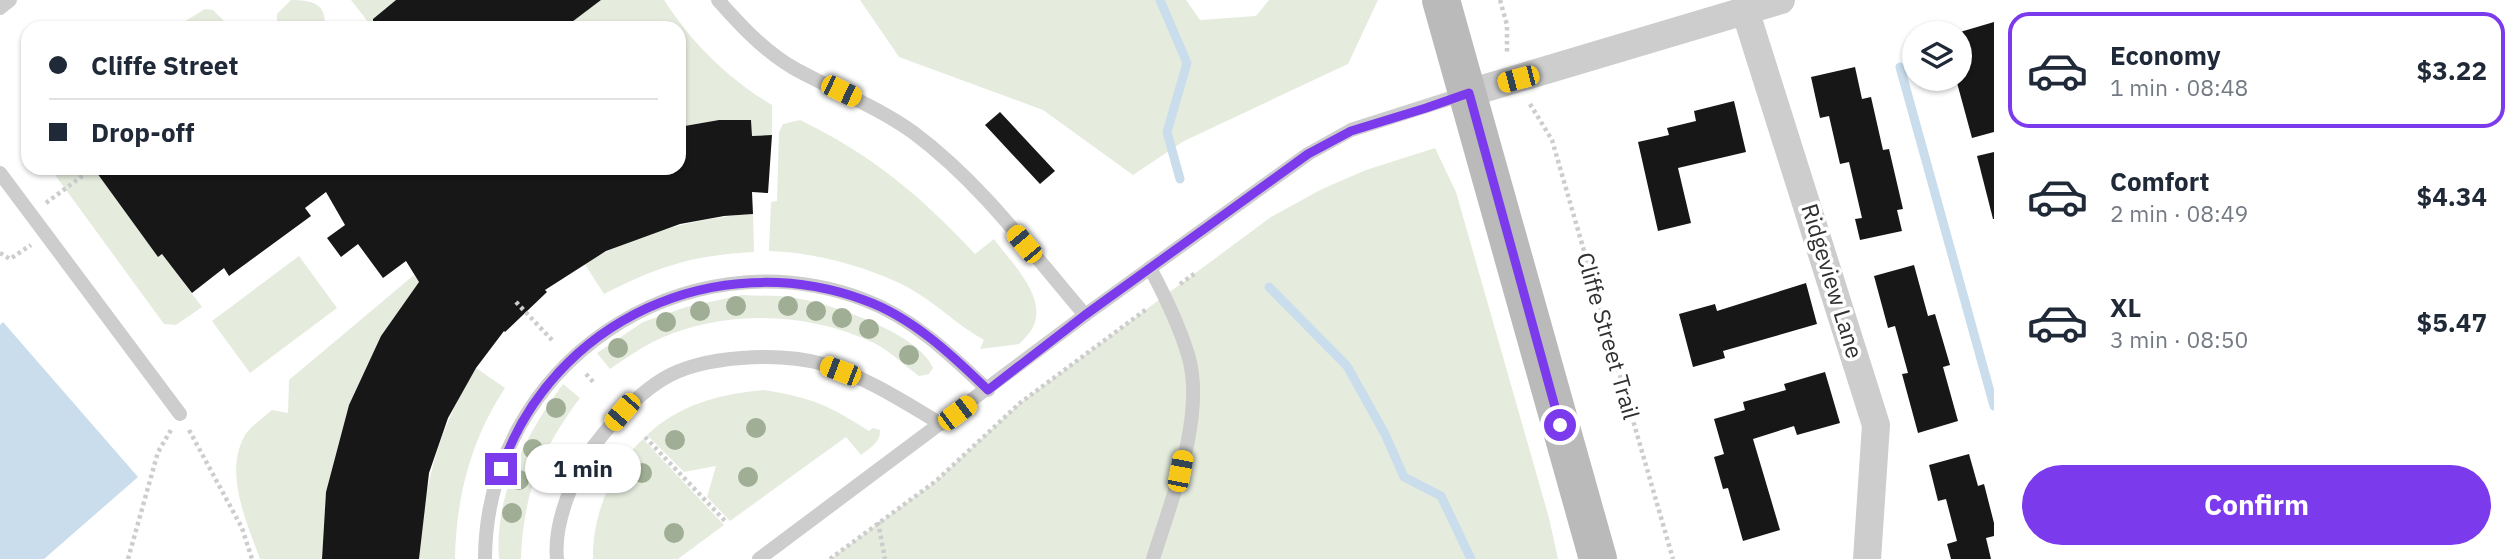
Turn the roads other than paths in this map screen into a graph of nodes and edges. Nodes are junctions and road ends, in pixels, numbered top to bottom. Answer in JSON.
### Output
{"nodes":[{"id":1,"x":10,"y":0,"type":"edge"},
{"id":2,"x":718,"y":0,"type":"edge"},
{"id":3,"x":1441,"y":0,"type":"edge"},
{"id":4,"x":1781,"y":0,"type":"edge"},
{"id":5,"x":0,"y":8,"type":"edge"},
{"id":6,"x":1745,"y":10,"type":"junction"},
{"id":7,"x":1469,"y":93,"type":"junction"},
{"id":8,"x":0,"y":173,"type":"edge"},
{"id":9,"x":1150,"y":268,"type":"junction"},
{"id":10,"x":1085,"y":315,"type":"junction"},
{"id":11,"x":988,"y":390,"type":"junction"},
{"id":12,"x":180,"y":414,"type":"road end"},
{"id":13,"x":942,"y":424,"type":"junction"},
{"id":14,"x":485,"y":559,"type":"edge"},
{"id":15,"x":557,"y":559,"type":"edge"},
{"id":16,"x":760,"y":559,"type":"edge"},
{"id":17,"x":1153,"y":559,"type":"edge"},
{"id":18,"x":1598,"y":559,"type":"edge"},
{"id":19,"x":1867,"y":559,"type":"edge"}],
"edges":[{"from":1,"to":5,"type":"lane"},
{"from":2,"to":10,"type":"lane"},
{"from":3,"to":7,"type":"main road"},
{"from":4,"to":6,"type":"street"},
{"from":6,"to":7,"type":"street"},
{"from":6,"to":19,"type":"street","name":"Ridgeview Lane"},
{"from":7,"to":9,"type":"lane"},
{"from":7,"to":18,"type":"main road"},
{"from":8,"to":12,"type":"lane"},
{"from":9,"to":10,"type":"lane"},
{"from":9,"to":17,"type":"lane"},
{"from":10,"to":11,"type":"lane"},
{"from":11,"to":13,"type":"lane"},
{"from":11,"to":14,"type":"lane"},
{"from":13,"to":15,"type":"lane"},
{"from":13,"to":16,"type":"lane"}]}
